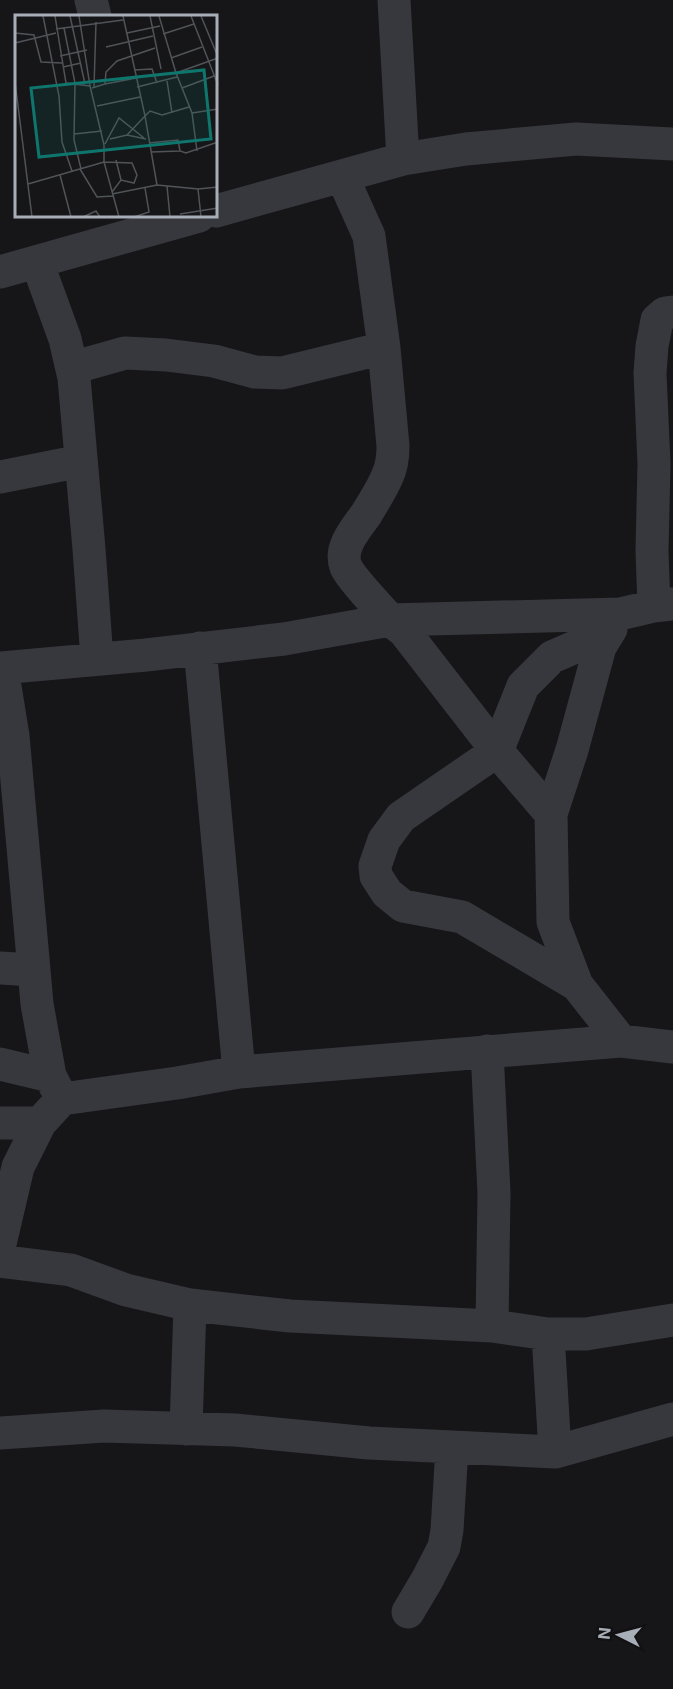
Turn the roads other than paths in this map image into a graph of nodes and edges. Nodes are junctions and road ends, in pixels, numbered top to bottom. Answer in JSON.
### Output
{"nodes":[{"id":1,"x":91,"y":0,"type":"edge"},
{"id":2,"x":394,"y":0,"type":"edge"},
{"id":3,"x":95,"y":15,"type":"edge"},
{"id":4,"x":673,"y":144,"type":"edge"},
{"id":5,"x":402,"y":159,"type":"junction"},
{"id":6,"x":342,"y":176,"type":"junction"},
{"id":7,"x":218,"y":210,"type":"edge"},
{"id":8,"x":184,"y":218,"type":"edge"},
{"id":9,"x":146,"y":223,"type":"edge"},
{"id":10,"x":37,"y":262,"type":"junction"},
{"id":11,"x":0,"y":272,"type":"edge"},
{"id":12,"x":673,"y":312,"type":"edge"},
{"id":13,"x":384,"y":348,"type":"junction"},
{"id":14,"x":72,"y":368,"type":"junction"},
{"id":15,"x":81,"y":461,"type":"junction"},
{"id":16,"x":0,"y":477,"type":"edge"},
{"id":17,"x":663,"y":605,"type":"edge"},
{"id":18,"x":620,"y":614,"type":"junction"},
{"id":19,"x":390,"y":620,"type":"junction"},
{"id":20,"x":600,"y":647,"type":"junction"},
{"id":21,"x":200,"y":648,"type":"junction"},
{"id":22,"x":97,"y":659,"type":"junction"},
{"id":23,"x":1,"y":668,"type":"edge"},
{"id":24,"x":497,"y":751,"type":"junction"},
{"id":25,"x":551,"y":814,"type":"junction"},
{"id":26,"x":0,"y":968,"type":"edge"},
{"id":27,"x":34,"y":970,"type":"junction"},
{"id":28,"x":576,"y":985,"type":"junction"},
{"id":29,"x":621,"y":1041,"type":"junction"},
{"id":30,"x":673,"y":1047,"type":"edge"},
{"id":31,"x":487,"y":1052,"type":"junction"},
{"id":32,"x":0,"y":1064,"type":"edge"},
{"id":33,"x":239,"y":1072,"type":"junction"},
{"id":34,"x":56,"y":1087,"type":"junction"},
{"id":35,"x":0,"y":1123,"type":"edge"},
{"id":36,"x":39,"y":1123,"type":"junction"},
{"id":37,"x":9,"y":1168,"type":"edge"},
{"id":38,"x":0,"y":1244,"type":"edge"},
{"id":39,"x":0,"y":1261,"type":"edge"},
{"id":40,"x":190,"y":1305,"type":"junction"},
{"id":41,"x":673,"y":1320,"type":"edge"},
{"id":42,"x":492,"y":1326,"type":"junction"},
{"id":43,"x":548,"y":1334,"type":"junction"},
{"id":44,"x":673,"y":1419,"type":"edge"},
{"id":45,"x":186,"y":1429,"type":"junction"},
{"id":46,"x":0,"y":1433,"type":"edge"},
{"id":47,"x":452,"y":1448,"type":"junction"},
{"id":48,"x":555,"y":1452,"type":"junction"},
{"id":49,"x":408,"y":1612,"type":"dead end"}],
"edges":[{"from":1,"to":3,"type":"street"},
{"from":2,"to":5,"type":"street"},
{"from":4,"to":5,"type":"street"},
{"from":5,"to":6,"type":"street"},
{"from":6,"to":7,"type":"street"},
{"from":6,"to":13,"type":"street"},
{"from":8,"to":9,"type":"street"},
{"from":9,"to":10,"type":"street"},
{"from":10,"to":11,"type":"street"},
{"from":10,"to":14,"type":"street"},
{"from":12,"to":17,"type":"street"},
{"from":13,"to":14,"type":"street"},
{"from":13,"to":19,"type":"street"},
{"from":14,"to":15,"type":"street"},
{"from":15,"to":16,"type":"street"},
{"from":15,"to":22,"type":"street"},
{"from":17,"to":18,"type":"street"},
{"from":18,"to":19,"type":"street"},
{"from":18,"to":20,"type":"street"},
{"from":19,"to":21,"type":"street"},
{"from":19,"to":24,"type":"street"},
{"from":20,"to":24,"type":"street"},
{"from":20,"to":25,"type":"street"},
{"from":21,"to":22,"type":"street"},
{"from":21,"to":33,"type":"street"},
{"from":22,"to":23,"type":"street"},
{"from":23,"to":27,"type":"street"},
{"from":24,"to":25,"type":"street"},
{"from":24,"to":28,"type":"street"},
{"from":25,"to":28,"type":"street"},
{"from":26,"to":27,"type":"street"},
{"from":27,"to":34,"type":"street"},
{"from":28,"to":29,"type":"street"},
{"from":29,"to":30,"type":"street"},
{"from":29,"to":31,"type":"street"},
{"from":31,"to":33,"type":"street"},
{"from":31,"to":42,"type":"street"},
{"from":32,"to":34,"type":"street"},
{"from":33,"to":34,"type":"street"},
{"from":34,"to":36,"type":"street"},
{"from":35,"to":36,"type":"street"},
{"from":36,"to":37,"type":"street"},
{"from":37,"to":38,"type":"street"},
{"from":39,"to":40,"type":"street"},
{"from":40,"to":42,"type":"street"},
{"from":40,"to":45,"type":"street"},
{"from":41,"to":43,"type":"street"},
{"from":42,"to":43,"type":"street"},
{"from":43,"to":48,"type":"street"},
{"from":44,"to":48,"type":"street"},
{"from":45,"to":46,"type":"street"},
{"from":45,"to":47,"type":"street"},
{"from":47,"to":48,"type":"street"},
{"from":47,"to":49,"type":"street"}]}
